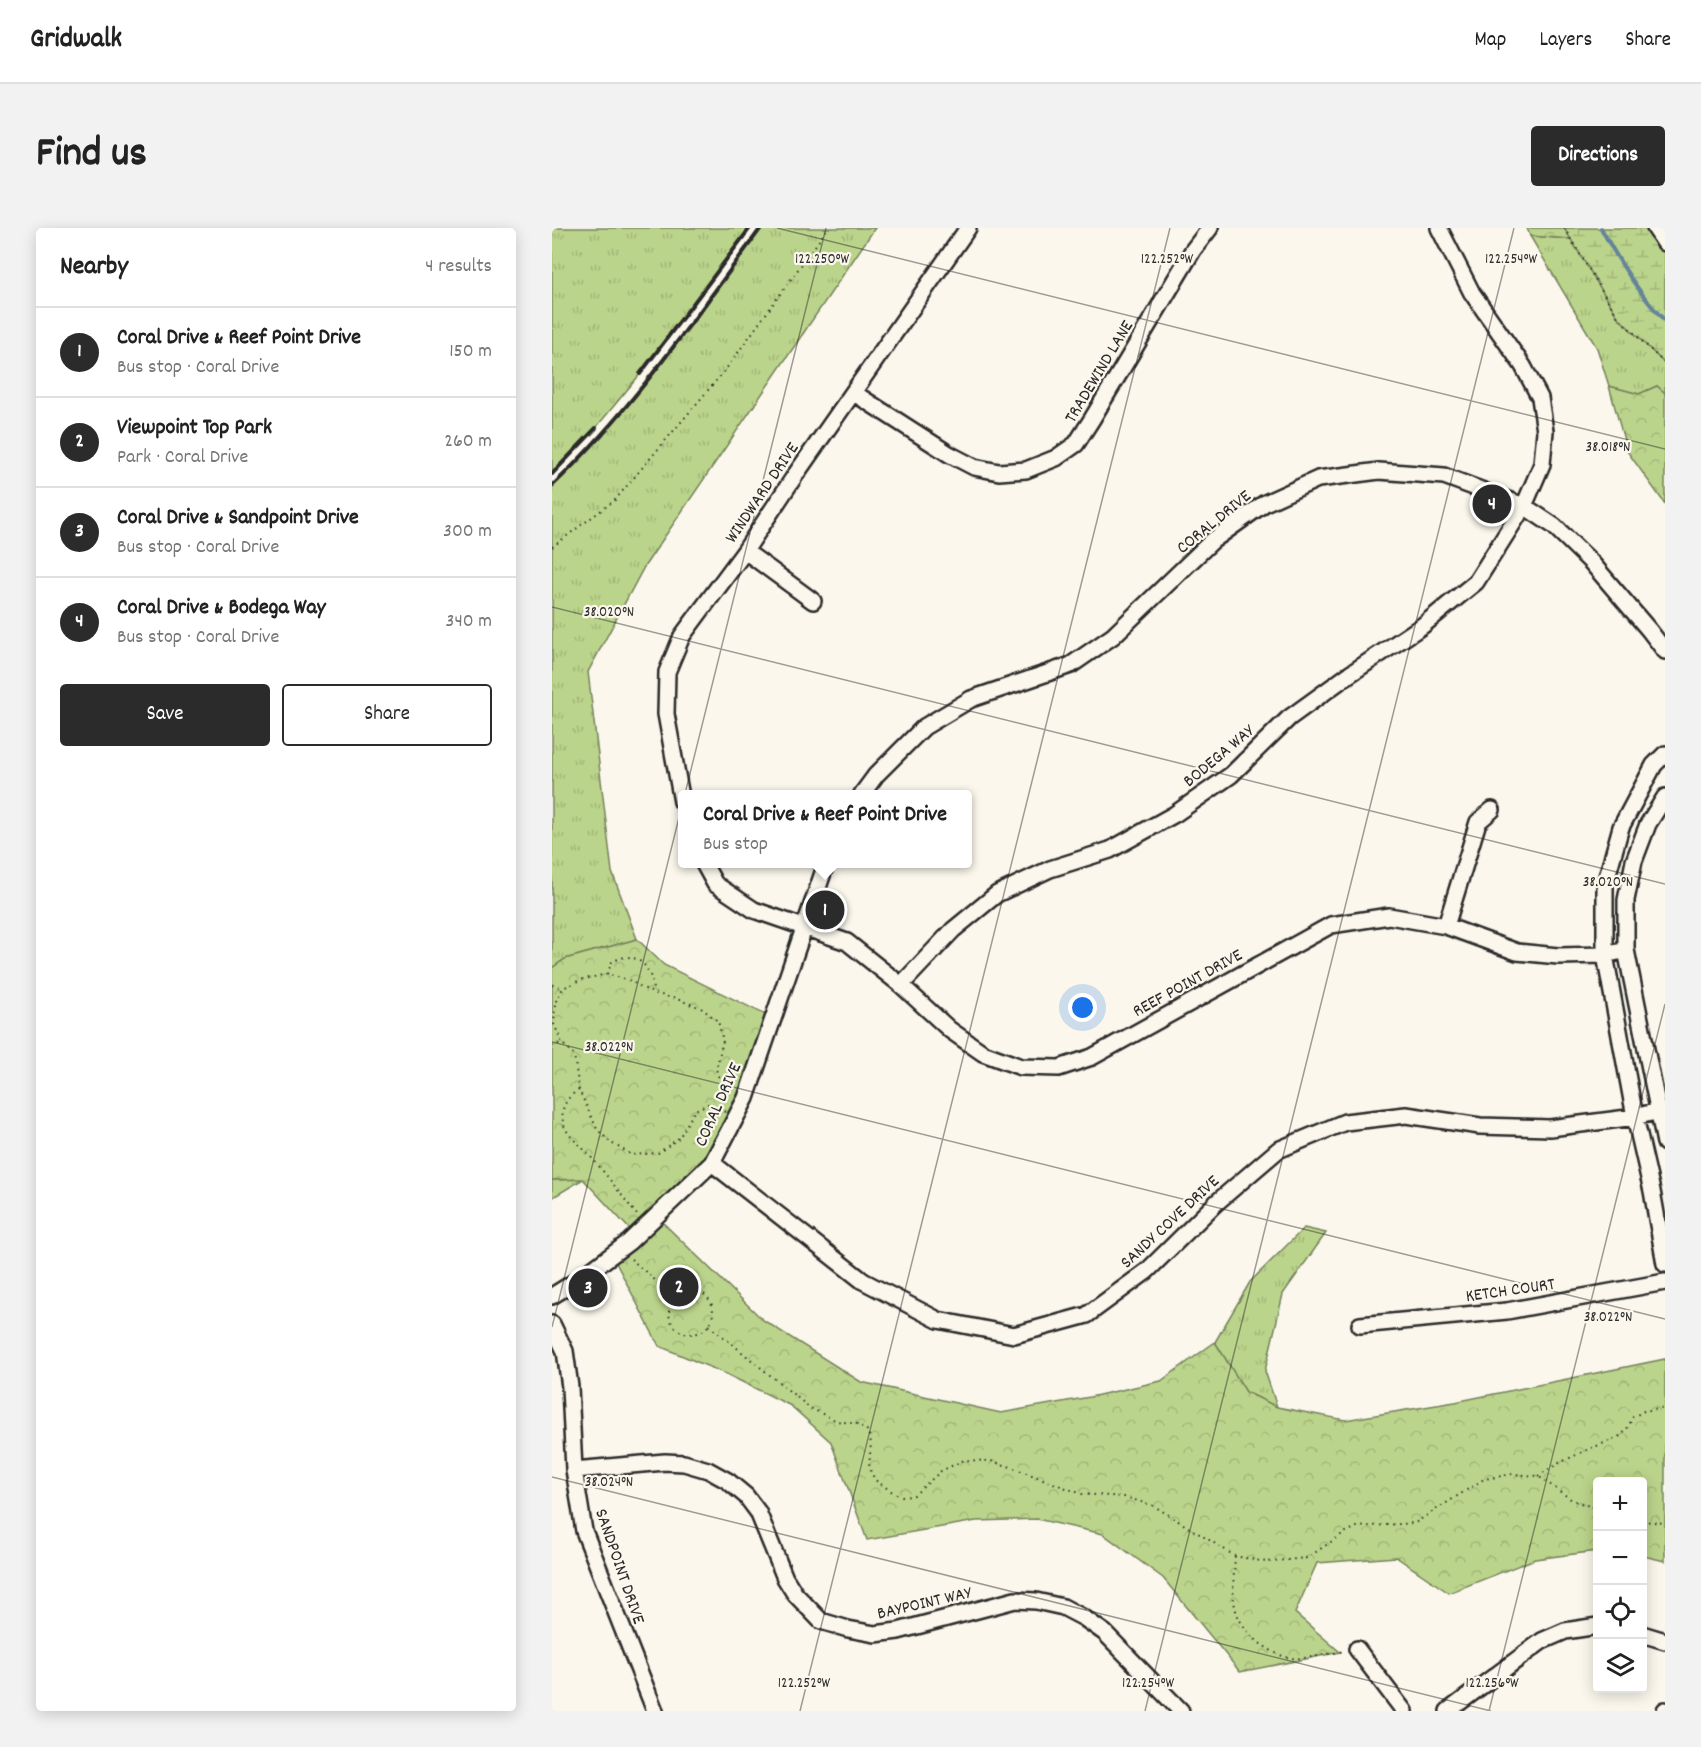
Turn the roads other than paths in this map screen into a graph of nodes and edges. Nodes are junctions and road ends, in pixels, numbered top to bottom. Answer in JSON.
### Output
{"nodes":[{"id":1,"x":969,"y":228,"type":"edge"},
{"id":2,"x":1210,"y":228,"type":"edge"},
{"id":3,"x":1440,"y":228,"type":"edge"},
{"id":4,"x":1655,"y":228,"type":"edge"},
{"id":5,"x":1665,"y":243,"type":"edge"},
{"id":6,"x":854,"y":393,"type":"junction"},
{"id":7,"x":1524,"y":506,"type":"junction"},
{"id":8,"x":745,"y":551,"type":"junction"},
{"id":9,"x":813,"y":601,"type":"dead end"},
{"id":10,"x":1665,"y":651,"type":"edge"},
{"id":11,"x":1665,"y":754,"type":"edge"},
{"id":12,"x":680,"y":790,"type":"edge"},
{"id":13,"x":866,"y":790,"type":"edge"},
{"id":14,"x":1665,"y":797,"type":"edge"},
{"id":15,"x":1492,"y":810,"type":"dead end"},
{"id":16,"x":706,"y":868,"type":"edge"},
{"id":17,"x":825,"y":868,"type":"edge"},
{"id":18,"x":1446,"y":926,"type":"junction"},
{"id":19,"x":803,"y":927,"type":"junction"},
{"id":20,"x":1626,"y":950,"type":"junction"},
{"id":21,"x":1605,"y":955,"type":"junction"},
{"id":22,"x":902,"y":985,"type":"junction"},
{"id":23,"x":1658,"y":1111,"type":"junction"},
{"id":24,"x":1635,"y":1118,"type":"junction"},
{"id":25,"x":1665,"y":1143,"type":"edge"},
{"id":26,"x":712,"y":1163,"type":"junction"},
{"id":27,"x":1665,"y":1264,"type":"edge"},
{"id":28,"x":1665,"y":1282,"type":"edge"},
{"id":29,"x":552,"y":1296,"type":"edge"},
{"id":30,"x":552,"y":1324,"type":"edge"},
{"id":31,"x":1360,"y":1325,"type":"dead end"},
{"id":32,"x":574,"y":1470,"type":"junction"},
{"id":33,"x":1593,"y":1627,"type":"edge"},
{"id":34,"x":1647,"y":1636,"type":"edge"},
{"id":35,"x":1665,"y":1641,"type":"edge"},
{"id":36,"x":1357,"y":1650,"type":"road end"},
{"id":37,"x":655,"y":1711,"type":"edge"},
{"id":38,"x":1181,"y":1711,"type":"edge"},
{"id":39,"x":1404,"y":1711,"type":"edge"},
{"id":40,"x":1448,"y":1711,"type":"edge"}],
"edges":[{"from":1,"to":6,"type":"street","name":"WINDWARD DRIVE"},
{"from":2,"to":6,"type":"street","name":"TRADEWIND LANE"},
{"from":3,"to":7,"type":"street"},
{"from":4,"to":5,"type":"street"},
{"from":6,"to":8,"type":"street","name":"WINDWARD DRIVE"},
{"from":7,"to":10,"type":"street","name":"CORAL DRIVE"},
{"from":7,"to":13,"type":"street","name":"CORAL DRIVE"},
{"from":7,"to":22,"type":"street","name":"BODEGA WAY"},
{"from":8,"to":9,"type":"street"},
{"from":8,"to":12,"type":"street","name":"WINDWARD DRIVE"},
{"from":11,"to":21,"type":"street"},
{"from":14,"to":20,"type":"street"},
{"from":15,"to":18,"type":"street"},
{"from":16,"to":19,"type":"street"},
{"from":17,"to":19,"type":"street","name":"CORAL DRIVE"},
{"from":18,"to":21,"type":"street","name":"REEF POINT DRIVE"},
{"from":18,"to":22,"type":"street","name":"REEF POINT DRIVE"},
{"from":19,"to":22,"type":"street","name":"REEF POINT DRIVE"},
{"from":19,"to":26,"type":"street","name":"CORAL DRIVE"},
{"from":20,"to":21,"type":"street","name":"REEF POINT DRIVE"},
{"from":20,"to":23,"type":"street"},
{"from":21,"to":24,"type":"street"},
{"from":23,"to":24,"type":"street","name":"SANDY COVE DRIVE"},
{"from":23,"to":25,"type":"street"},
{"from":24,"to":26,"type":"street","name":"SANDY COVE DRIVE"},
{"from":24,"to":27,"type":"street"},
{"from":26,"to":29,"type":"street","name":"CORAL DRIVE"},
{"from":28,"to":31,"type":"street","name":"KETCH COURT"},
{"from":30,"to":32,"type":"street","name":"SANDPOINT DRIVE"},
{"from":32,"to":37,"type":"street","name":"SANDPOINT DRIVE"},
{"from":32,"to":38,"type":"street","name":"BAYPOINT WAY"},
{"from":33,"to":40,"type":"street"},
{"from":34,"to":35,"type":"street"},
{"from":36,"to":39,"type":"street"}]}
